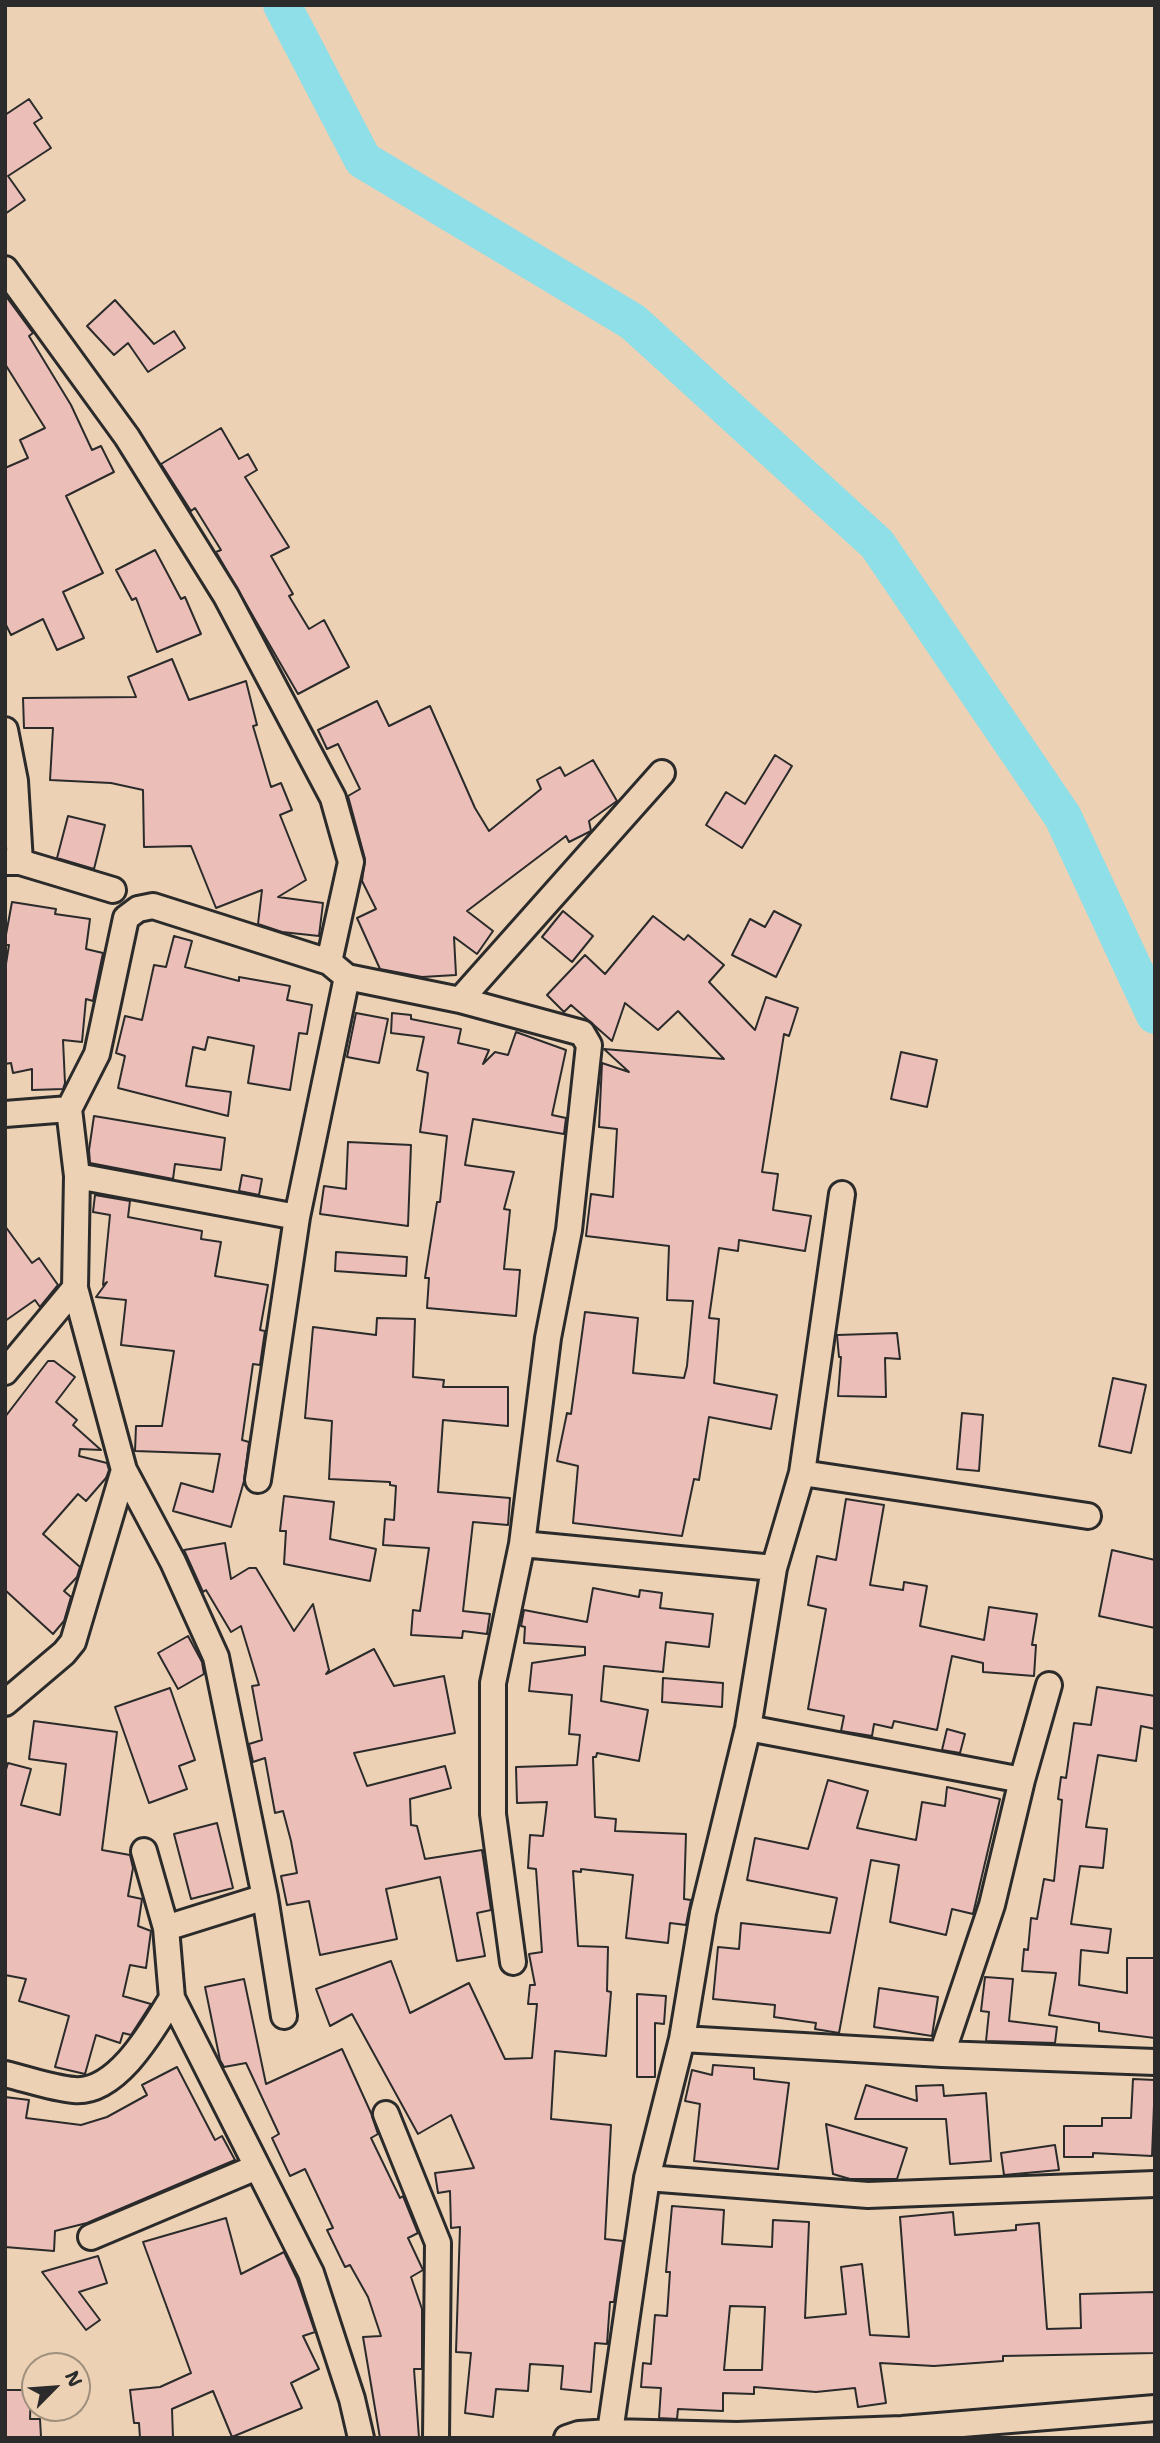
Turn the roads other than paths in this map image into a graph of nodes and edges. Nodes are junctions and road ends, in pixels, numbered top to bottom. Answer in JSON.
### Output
{"nodes":[{"id":1,"x":5,"y":270,"type":"edge"},
{"id":2,"x":5,"y":730,"type":"edge"},
{"id":3,"x":662,"y":773,"type":"dead end"},
{"id":4,"x":13,"y":862,"type":"edge"},
{"id":5,"x":113,"y":890,"type":"dead end"},
{"id":6,"x":338,"y":970,"type":"junction"},
{"id":7,"x":460,"y":1000,"type":"junction"},
{"id":8,"x":69,"y":1109,"type":"junction"},
{"id":9,"x":5,"y":1114,"type":"edge"},
{"id":10,"x":76,"y":1176,"type":"junction"},
{"id":11,"x":842,"y":1194,"type":"dead end"},
{"id":12,"x":297,"y":1217,"type":"junction"},
{"id":13,"x":75,"y":1288,"type":"junction"},
{"id":14,"x":5,"y":1372,"type":"edge"},
{"id":15,"x":124,"y":1470,"type":"junction"},
{"id":16,"x":802,"y":1473,"type":"junction"},
{"id":17,"x":258,"y":1480,"type":"dead end"},
{"id":18,"x":1088,"y":1516,"type":"dead end"},
{"id":19,"x":522,"y":1544,"type":"junction"},
{"id":20,"x":774,"y":1568,"type":"junction"},
{"id":21,"x":1049,"y":1685,"type":"dead end"},
{"id":22,"x":5,"y":1703,"type":"edge"},
{"id":23,"x":748,"y":1728,"type":"junction"},
{"id":24,"x":1022,"y":1780,"type":"junction"},
{"id":25,"x":144,"y":1851,"type":"dead end"},
{"id":26,"x":265,"y":1896,"type":"junction"},
{"id":27,"x":166,"y":1928,"type":"junction"},
{"id":28,"x":513,"y":1962,"type":"dead end"},
{"id":29,"x":172,"y":1998,"type":"junction"},
{"id":30,"x":284,"y":2016,"type":"dead end"},
{"id":31,"x":682,"y":2039,"type":"junction"},
{"id":32,"x":942,"y":2054,"type":"junction"},
{"id":33,"x":1155,"y":2062,"type":"edge"},
{"id":34,"x":5,"y":2074,"type":"edge"},
{"id":35,"x":386,"y":2114,"type":"dead end"},
{"id":36,"x":257,"y":2166,"type":"junction"},
{"id":37,"x":648,"y":2179,"type":"junction"},
{"id":38,"x":1155,"y":2184,"type":"edge"},
{"id":39,"x":91,"y":2237,"type":"dead end"},
{"id":40,"x":1155,"y":2408,"type":"edge"},
{"id":41,"x":610,"y":2432,"type":"junction"},
{"id":42,"x":361,"y":2438,"type":"edge"},
{"id":43,"x":436,"y":2438,"type":"edge"},
{"id":44,"x":567,"y":2438,"type":"edge"}],
"edges":[{"from":1,"to":6,"type":"street"},
{"from":2,"to":4,"type":"street"},
{"from":3,"to":7,"type":"street"},
{"from":4,"to":5,"type":"street"},
{"from":6,"to":7,"type":"street"},
{"from":6,"to":8,"type":"street"},
{"from":6,"to":12,"type":"street"},
{"from":7,"to":19,"type":"street"},
{"from":8,"to":9,"type":"street"},
{"from":8,"to":10,"type":"street"},
{"from":10,"to":12,"type":"street"},
{"from":10,"to":13,"type":"street"},
{"from":11,"to":16,"type":"street"},
{"from":12,"to":17,"type":"street"},
{"from":13,"to":14,"type":"street"},
{"from":13,"to":15,"type":"street"},
{"from":15,"to":22,"type":"street"},
{"from":15,"to":26,"type":"street"},
{"from":16,"to":18,"type":"street"},
{"from":16,"to":20,"type":"street"},
{"from":19,"to":20,"type":"street"},
{"from":19,"to":28,"type":"street"},
{"from":20,"to":23,"type":"street"},
{"from":21,"to":24,"type":"street"},
{"from":23,"to":24,"type":"street"},
{"from":23,"to":31,"type":"street"},
{"from":24,"to":32,"type":"street"},
{"from":25,"to":27,"type":"street"},
{"from":26,"to":27,"type":"street"},
{"from":26,"to":30,"type":"street"},
{"from":27,"to":29,"type":"street"},
{"from":29,"to":34,"type":"street"},
{"from":29,"to":36,"type":"street"},
{"from":31,"to":32,"type":"street"},
{"from":31,"to":37,"type":"street"},
{"from":32,"to":33,"type":"street"},
{"from":35,"to":43,"type":"street"},
{"from":36,"to":39,"type":"street"},
{"from":36,"to":42,"type":"street"},
{"from":37,"to":38,"type":"street"},
{"from":37,"to":41,"type":"street"},
{"from":40,"to":41,"type":"street"},
{"from":41,"to":44,"type":"street"}]}
